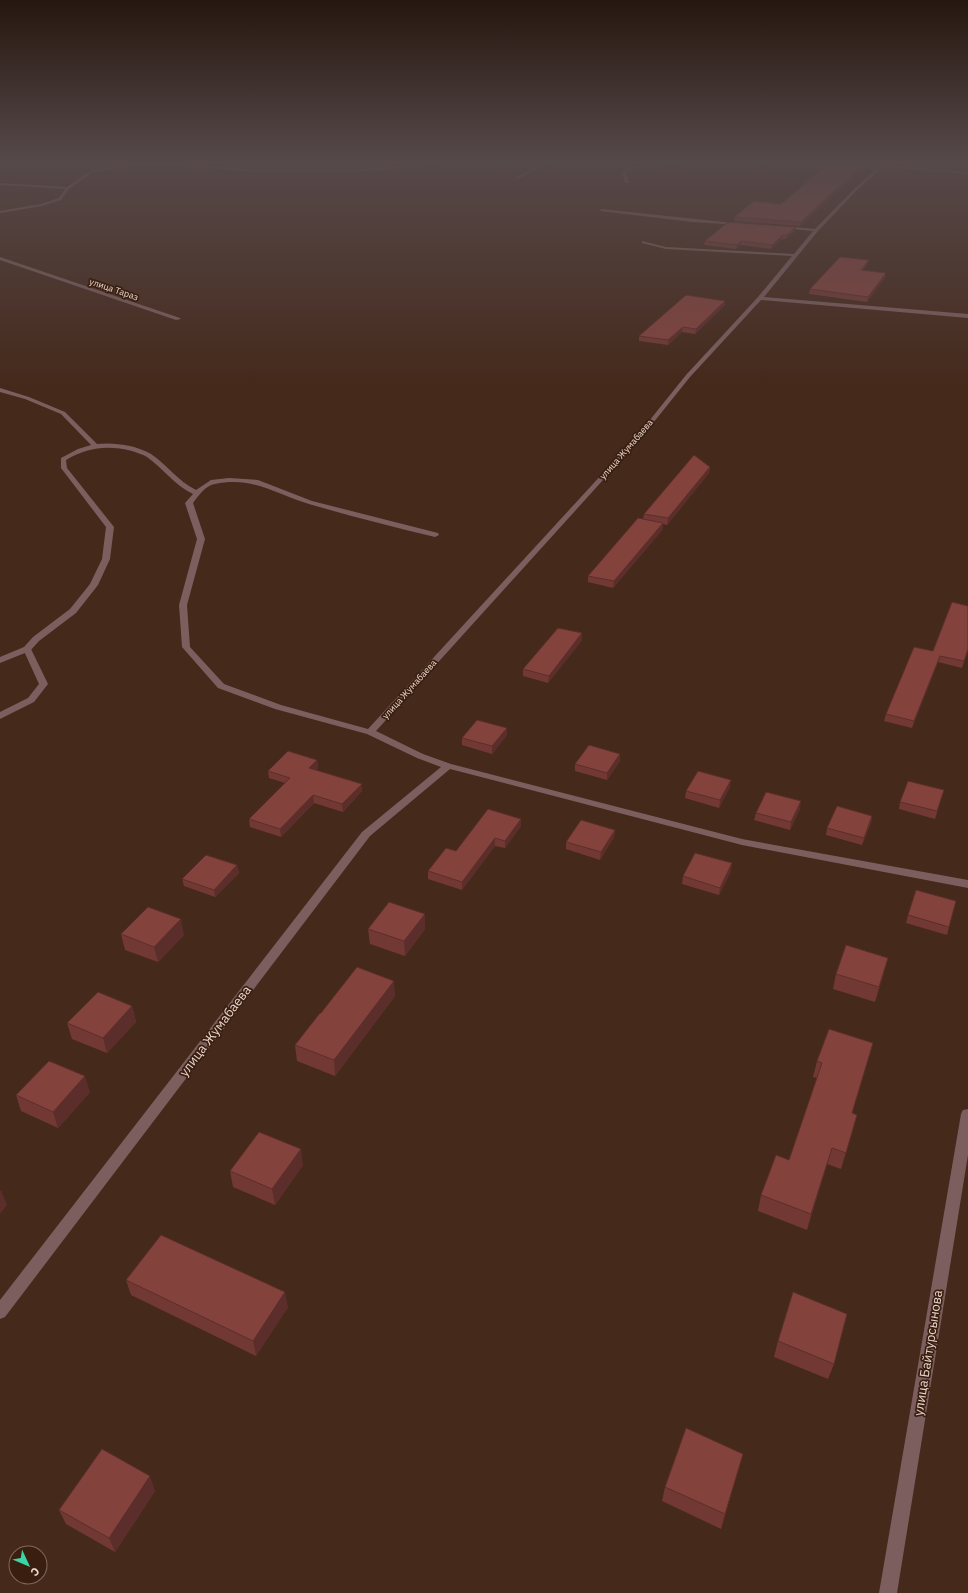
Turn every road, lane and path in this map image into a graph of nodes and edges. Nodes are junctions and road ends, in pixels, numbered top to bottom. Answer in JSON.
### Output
{"nodes":[{"id":1,"x":812,"y":235,"type":"edge"},
{"id":2,"x":644,"y":242,"type":"dead end"},
{"id":3,"x":795,"y":255,"type":"junction"},
{"id":4,"x":0,"y":258,"type":"edge"},
{"id":5,"x":760,"y":298,"type":"junction"},
{"id":6,"x":968,"y":316,"type":"edge"},
{"id":7,"x":178,"y":319,"type":"dead end"},
{"id":8,"x":0,"y":390,"type":"edge"},
{"id":9,"x":95,"y":446,"type":"junction"},
{"id":10,"x":197,"y":493,"type":"junction"},
{"id":11,"x":435,"y":535,"type":"dead end"},
{"id":12,"x":27,"y":648,"type":"junction"},
{"id":13,"x":0,"y":660,"type":"edge"},
{"id":14,"x":0,"y":716,"type":"edge"},
{"id":15,"x":370,"y":732,"type":"junction"},
{"id":16,"x":448,"y":766,"type":"junction"},
{"id":17,"x":968,"y":884,"type":"edge"},
{"id":18,"x":968,"y":1114,"type":"edge"},
{"id":19,"x":0,"y":1312,"type":"edge"},
{"id":20,"x":888,"y":1593,"type":"edge"}],
"edges":[{"from":1,"to":3,"type":"street","name":"улица Жумабаева"},
{"from":2,"to":3,"type":"street"},
{"from":3,"to":5,"type":"street","name":"улица Жумабаева"},
{"from":4,"to":7,"type":"street","name":"улица Тараз"},
{"from":5,"to":6,"type":"street"},
{"from":5,"to":15,"type":"street","name":"улица Жумабаева"},
{"from":8,"to":9,"type":"street"},
{"from":9,"to":10,"type":"street"},
{"from":9,"to":12,"type":"street"},
{"from":10,"to":11,"type":"street"},
{"from":10,"to":15,"type":"street"},
{"from":12,"to":13,"type":"street"},
{"from":12,"to":14,"type":"street"},
{"from":15,"to":16,"type":"street"},
{"from":16,"to":17,"type":"street"},
{"from":16,"to":19,"type":"street","name":"улица Жумабаева"},
{"from":18,"to":20,"type":"street","name":"улица Байтурсынова"}]}
